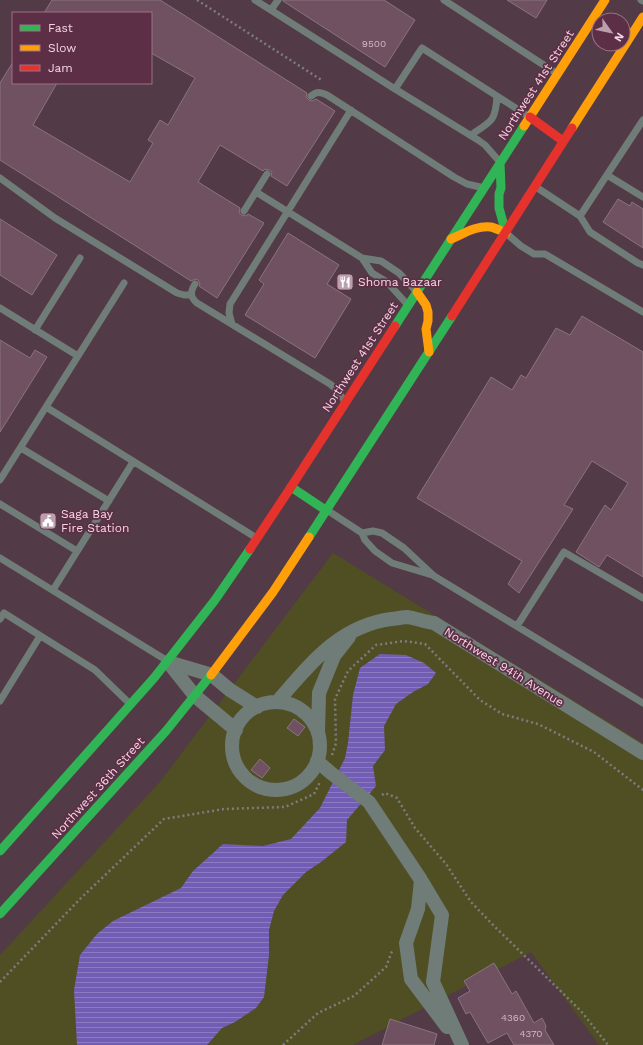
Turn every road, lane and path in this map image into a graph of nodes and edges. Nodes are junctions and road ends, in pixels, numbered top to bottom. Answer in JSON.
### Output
{"nodes":[{"id":1,"x":255,"y":0,"type":"edge"},
{"id":2,"x":278,"y":0,"type":"edge"},
{"id":3,"x":444,"y":0,"type":"edge"},
{"id":4,"x":605,"y":0,"type":"edge"},
{"id":5,"x":271,"y":10,"type":"junction"},
{"id":6,"x":643,"y":17,"type":"edge"},
{"id":7,"x":633,"y":32,"type":"junction"},
{"id":8,"x":643,"y":32,"type":"edge"},
{"id":9,"x":558,"y":74,"type":"junction"},
{"id":10,"x":395,"y":89,"type":"junction"},
{"id":11,"x":311,"y":96,"type":"dead end"},
{"id":12,"x":497,"y":97,"type":"junction"},
{"id":13,"x":351,"y":110,"type":"junction"},
{"id":14,"x":530,"y":117,"type":"junction"},
{"id":15,"x":643,"y":120,"type":"edge"},
{"id":16,"x":471,"y":135,"type":"junction"},
{"id":17,"x":564,"y":141,"type":"junction"},
{"id":18,"x":500,"y":162,"type":"junction"},
{"id":19,"x":267,"y":174,"type":"dead end"},
{"id":20,"x":607,"y":175,"type":"junction"},
{"id":21,"x":0,"y":178,"type":"edge"},
{"id":22,"x":535,"y":186,"type":"junction"},
{"id":23,"x":484,"y":188,"type":"junction"},
{"id":24,"x":256,"y":192,"type":"junction"},
{"id":25,"x":643,"y":197,"type":"edge"},
{"id":26,"x":244,"y":211,"type":"dead end"},
{"id":27,"x":288,"y":212,"type":"junction"},
{"id":28,"x":580,"y":216,"type":"junction"},
{"id":29,"x":506,"y":233,"type":"junction"},
{"id":30,"x":451,"y":239,"type":"junction"},
{"id":31,"x":80,"y":258,"type":"dead end"},
{"id":32,"x":362,"y":258,"type":"junction"},
{"id":33,"x":643,"y":265,"type":"edge"},
{"id":34,"x":124,"y":283,"type":"dead end"},
{"id":35,"x":195,"y":284,"type":"dead end"},
{"id":36,"x":417,"y":292,"type":"junction"},
{"id":37,"x":191,"y":295,"type":"junction"},
{"id":38,"x":408,"y":305,"type":"junction"},
{"id":39,"x":0,"y":308,"type":"edge"},
{"id":40,"x":643,"y":312,"type":"edge"},
{"id":41,"x":232,"y":324,"type":"junction"},
{"id":42,"x":35,"y":330,"type":"junction"},
{"id":43,"x":429,"y":352,"type":"junction"},
{"id":44,"x":78,"y":356,"type":"junction"},
{"id":45,"x":345,"y":403,"type":"junction"},
{"id":46,"x":46,"y":407,"type":"junction"},
{"id":47,"x":21,"y":448,"type":"junction"},
{"id":48,"x":133,"y":462,"type":"junction"},
{"id":49,"x":0,"y":480,"type":"edge"},
{"id":50,"x":291,"y":487,"type":"junction"},
{"id":51,"x":109,"y":500,"type":"junction"},
{"id":52,"x":0,"y":504,"type":"edge"},
{"id":53,"x":327,"y":511,"type":"junction"},
{"id":54,"x":362,"y":533,"type":"junction"},
{"id":55,"x":257,"y":538,"type":"junction"},
{"id":56,"x":77,"y":551,"type":"junction"},
{"id":57,"x":0,"y":558,"type":"edge"},
{"id":58,"x":434,"y":576,"type":"junction"},
{"id":59,"x":53,"y":590,"type":"junction"},
{"id":60,"x":643,"y":598,"type":"edge"},
{"id":61,"x":1,"y":614,"type":"edge"},
{"id":62,"x":517,"y":626,"type":"junction"},
{"id":63,"x":355,"y":629,"type":"junction"},
{"id":64,"x":40,"y":636,"type":"junction"},
{"id":65,"x":168,"y":662,"type":"junction"},
{"id":66,"x":212,"y":675,"type":"junction"},
{"id":67,"x":195,"y":696,"type":"junction"},
{"id":68,"x":0,"y":700,"type":"edge"},
{"id":69,"x":277,"y":702,"type":"junction"},
{"id":70,"x":643,"y":703,"type":"edge"},
{"id":71,"x":131,"y":705,"type":"junction"},
{"id":72,"x":256,"y":707,"type":"junction"},
{"id":73,"x":236,"y":730,"type":"junction"},
{"id":74,"x":318,"y":732,"type":"junction"},
{"id":75,"x":643,"y":753,"type":"edge"},
{"id":76,"x":317,"y":761,"type":"junction"},
{"id":77,"x":369,"y":802,"type":"junction"},
{"id":78,"x":0,"y":850,"type":"edge"},
{"id":79,"x":421,"y":880,"type":"junction"},
{"id":80,"x":0,"y":914,"type":"edge"},
{"id":81,"x":393,"y":947,"type":"dead end"},
{"id":82,"x":283,"y":1045,"type":"edge"},
{"id":83,"x":461,"y":1045,"type":"edge"},
{"id":84,"x":608,"y":1045,"type":"edge"}],
"edges":[{"from":1,"to":5,"type":"lane"},
{"from":2,"to":5,"type":"lane"},
{"from":3,"to":9,"type":"lane"},
{"from":4,"to":9,"type":"main road","name":"Northwest 41st Street"},
{"from":5,"to":10,"type":"lane"},
{"from":6,"to":7,"type":"main road"},
{"from":7,"to":8,"type":"lane"},
{"from":7,"to":17,"type":"main road"},
{"from":9,"to":14,"type":"main road","name":"Northwest 41st Street"},
{"from":10,"to":12,"type":"lane"},
{"from":10,"to":16,"type":"lane"},
{"from":11,"to":13,"type":"lane"},
{"from":12,"to":14,"type":"lane"},
{"from":12,"to":16,"type":"lane"},
{"from":13,"to":23,"type":"lane"},
{"from":13,"to":27,"type":"lane"},
{"from":14,"to":17,"type":"main road"},
{"from":14,"to":18,"type":"main road","name":"Northwest 41st Street"},
{"from":15,"to":20,"type":"lane"},
{"from":16,"to":18,"type":"lane"},
{"from":17,"to":22,"type":"main road"},
{"from":18,"to":23,"type":"main road","name":"Northwest 41st Street"},
{"from":18,"to":29,"type":"main road"},
{"from":19,"to":24,"type":"lane"},
{"from":20,"to":25,"type":"lane"},
{"from":20,"to":28,"type":"lane"},
{"from":21,"to":37,"type":"lane"},
{"from":22,"to":28,"type":"lane"},
{"from":22,"to":29,"type":"main road"},
{"from":23,"to":30,"type":"main road","name":"Northwest 41st Street"},
{"from":24,"to":26,"type":"lane"},
{"from":24,"to":27,"type":"lane"},
{"from":27,"to":32,"type":"lane"},
{"from":27,"to":41,"type":"lane"},
{"from":28,"to":33,"type":"lane"},
{"from":29,"to":30,"type":"main road"},
{"from":29,"to":40,"type":"lane"},
{"from":29,"to":43,"type":"main road"},
{"from":30,"to":36,"type":"main road","name":"Northwest 41st Street"},
{"from":31,"to":42,"type":"lane"},
{"from":32,"to":36,"type":"lane"},
{"from":32,"to":38,"type":"lane"},
{"from":34,"to":44,"type":"lane"},
{"from":35,"to":37,"type":"lane"},
{"from":36,"to":38,"type":"main road","name":"Northwest 41st Street"},
{"from":36,"to":43,"type":"main road"},
{"from":37,"to":41,"type":"lane"},
{"from":38,"to":45,"type":"main road","name":"Northwest 41st Street"},
{"from":39,"to":42,"type":"lane"},
{"from":41,"to":45,"type":"lane"},
{"from":42,"to":44,"type":"lane"},
{"from":43,"to":53,"type":"main road"},
{"from":44,"to":46,"type":"lane"},
{"from":45,"to":50,"type":"main road","name":"Northwest 41st Street"},
{"from":46,"to":47,"type":"lane"},
{"from":46,"to":48,"type":"lane"},
{"from":47,"to":49,"type":"lane"},
{"from":47,"to":51,"type":"lane"},
{"from":48,"to":51,"type":"lane"},
{"from":48,"to":55,"type":"lane"},
{"from":50,"to":53,"type":"main road"},
{"from":50,"to":55,"type":"main road","name":"Northwest 41st Street"},
{"from":51,"to":56,"type":"lane"},
{"from":52,"to":56,"type":"lane"},
{"from":53,"to":54,"type":"lane"},
{"from":53,"to":66,"type":"main road"},
{"from":54,"to":58,"type":"lane"},
{"from":54,"to":58,"type":"lane"},
{"from":55,"to":65,"type":"main road","name":"Northwest 41st Street"},
{"from":56,"to":59,"type":"lane"},
{"from":57,"to":59,"type":"lane"},
{"from":58,"to":62,"type":"lane"},
{"from":59,"to":65,"type":"lane"},
{"from":60,"to":62,"type":"lane"},
{"from":61,"to":64,"type":"lane"},
{"from":62,"to":70,"type":"lane"},
{"from":63,"to":69,"type":"street","name":"Northwest 94th Avenue"},
{"from":63,"to":74,"type":"street"},
{"from":63,"to":75,"type":"street","name":"Northwest 94th Avenue"},
{"from":64,"to":68,"type":"lane"},
{"from":64,"to":71,"type":"lane"},
{"from":65,"to":66,"type":"street"},
{"from":65,"to":67,"type":"street"},
{"from":65,"to":71,"type":"main road"},
{"from":66,"to":67,"type":"main road","name":"Northwest 36th Street"},
{"from":66,"to":72,"type":"street"},
{"from":67,"to":73,"type":"street"},
{"from":67,"to":80,"type":"main road","name":"Northwest 36th Street"},
{"from":69,"to":72,"type":"street"},
{"from":69,"to":74,"type":"street"},
{"from":71,"to":78,"type":"main road"},
{"from":72,"to":73,"type":"street"},
{"from":73,"to":76,"type":"street"},
{"from":74,"to":76,"type":"street"},
{"from":76,"to":77,"type":"street"},
{"from":77,"to":79,"type":"street"},
{"from":77,"to":84,"type":"path"},
{"from":79,"to":83,"type":"street"},
{"from":79,"to":83,"type":"street"},
{"from":81,"to":82,"type":"path"}]}
